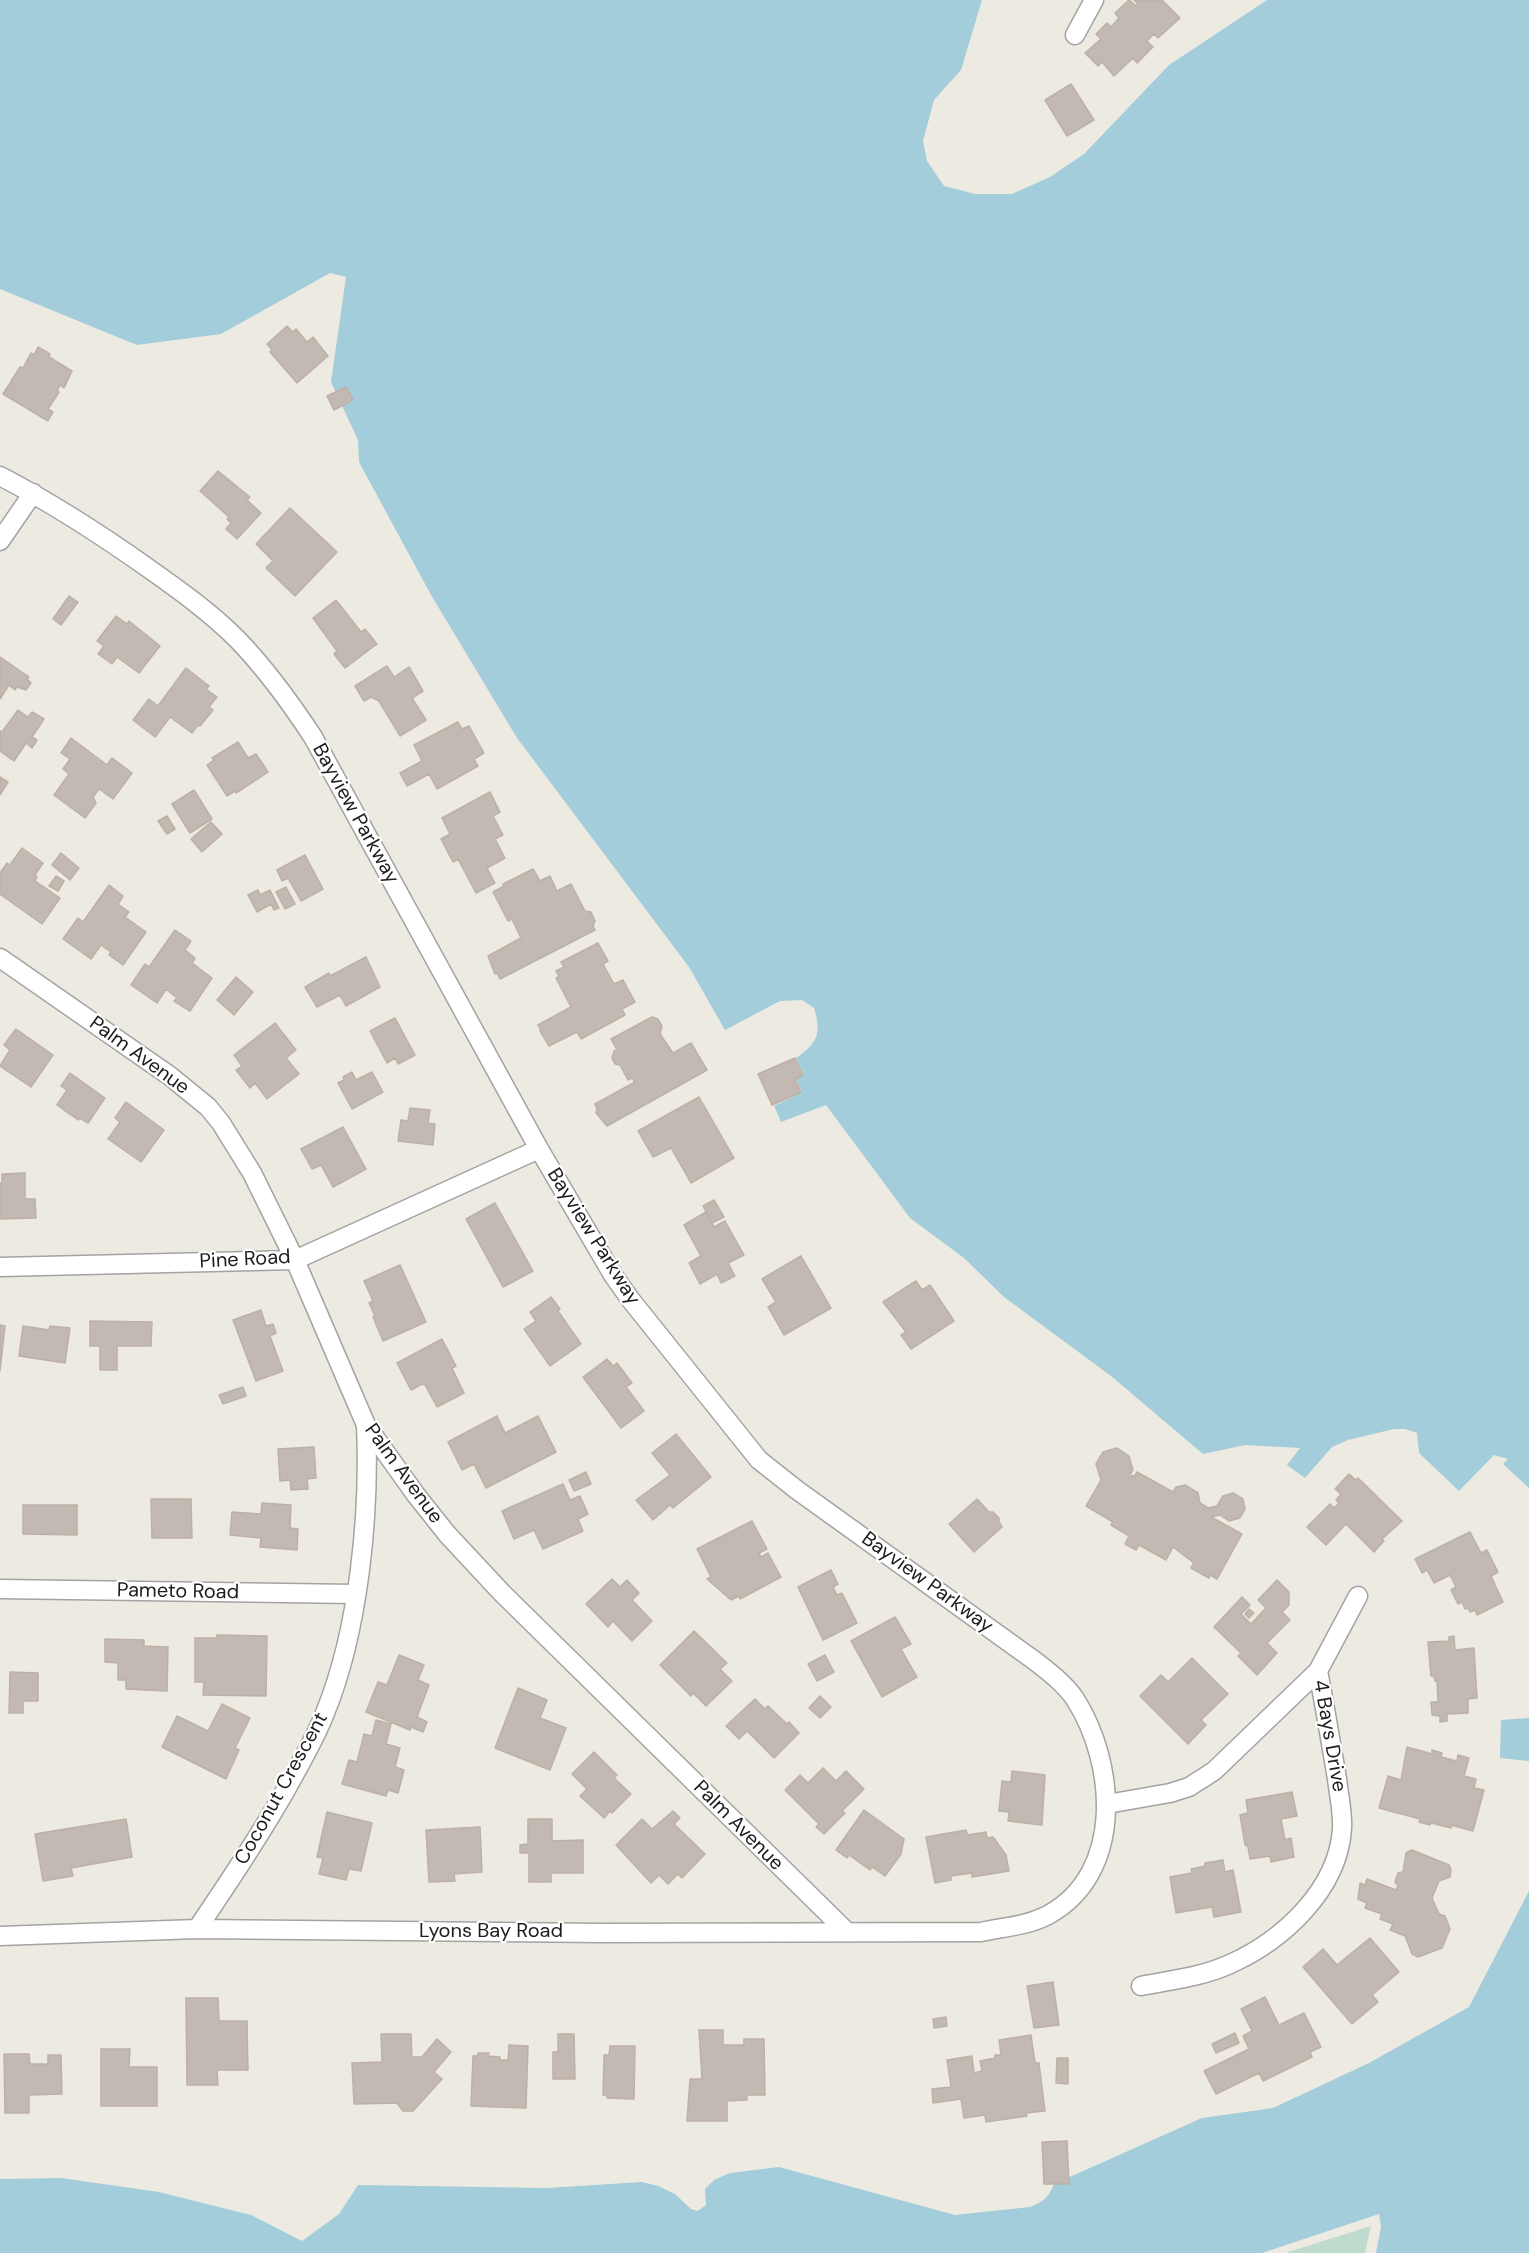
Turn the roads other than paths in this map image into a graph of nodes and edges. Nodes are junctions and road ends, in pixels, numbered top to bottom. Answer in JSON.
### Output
{"nodes":[{"id":1,"x":1094,"y":0,"type":"edge"},
{"id":2,"x":1075,"y":35,"type":"dead end"},
{"id":3,"x":0,"y":476,"type":"edge"},
{"id":4,"x":33,"y":493,"type":"junction"},
{"id":5,"x":0,"y":541,"type":"edge"},
{"id":6,"x":0,"y":958,"type":"edge"},
{"id":7,"x":539,"y":1149,"type":"junction"},
{"id":8,"x":295,"y":1260,"type":"junction"},
{"id":9,"x":0,"y":1267,"type":"edge"},
{"id":10,"x":366,"y":1425,"type":"junction"},
{"id":11,"x":0,"y":1589,"type":"edge"},
{"id":12,"x":355,"y":1594,"type":"junction"},
{"id":13,"x":1358,"y":1596,"type":"dead end"},
{"id":14,"x":1318,"y":1671,"type":"junction"},
{"id":15,"x":1107,"y":1804,"type":"junction"},
{"id":16,"x":197,"y":1929,"type":"junction"},
{"id":17,"x":847,"y":1932,"type":"junction"},
{"id":18,"x":981,"y":1932,"type":"joint"},
{"id":19,"x":0,"y":1936,"type":"edge"},
{"id":20,"x":1141,"y":1986,"type":"dead end"}],
"edges":[{"from":1,"to":2,"type":"street"},
{"from":3,"to":4,"type":"street","name":"Bayview Parkway"},
{"from":4,"to":5,"type":"street"},
{"from":4,"to":7,"type":"street","name":"Bayview Parkway"},
{"from":6,"to":8,"type":"street","name":"Palm Avenue"},
{"from":7,"to":8,"type":"street","name":"Pine Road"},
{"from":7,"to":15,"type":"street","name":"Bayview Parkway"},
{"from":8,"to":9,"type":"street","name":"Pine Road"},
{"from":8,"to":10,"type":"street","name":"Palm Avenue"},
{"from":10,"to":12,"type":"street","name":"Coconut Crescent"},
{"from":10,"to":17,"type":"street","name":"Palm Avenue"},
{"from":11,"to":12,"type":"street","name":"Pameto Road"},
{"from":12,"to":16,"type":"street","name":"Coconut Crescent"},
{"from":13,"to":14,"type":"street"},
{"from":14,"to":15,"type":"street","name":"4 Bays Drive"},
{"from":14,"to":20,"type":"street","name":"4 Bays Drive"},
{"from":15,"to":18,"type":"street","name":"Bayview Parkway"},
{"from":16,"to":17,"type":"street","name":"Lyons Bay Road"},
{"from":16,"to":19,"type":"street","name":"Lyons Bay Road"},
{"from":17,"to":18,"type":"street","name":"Lyons Bay Road"}]}
